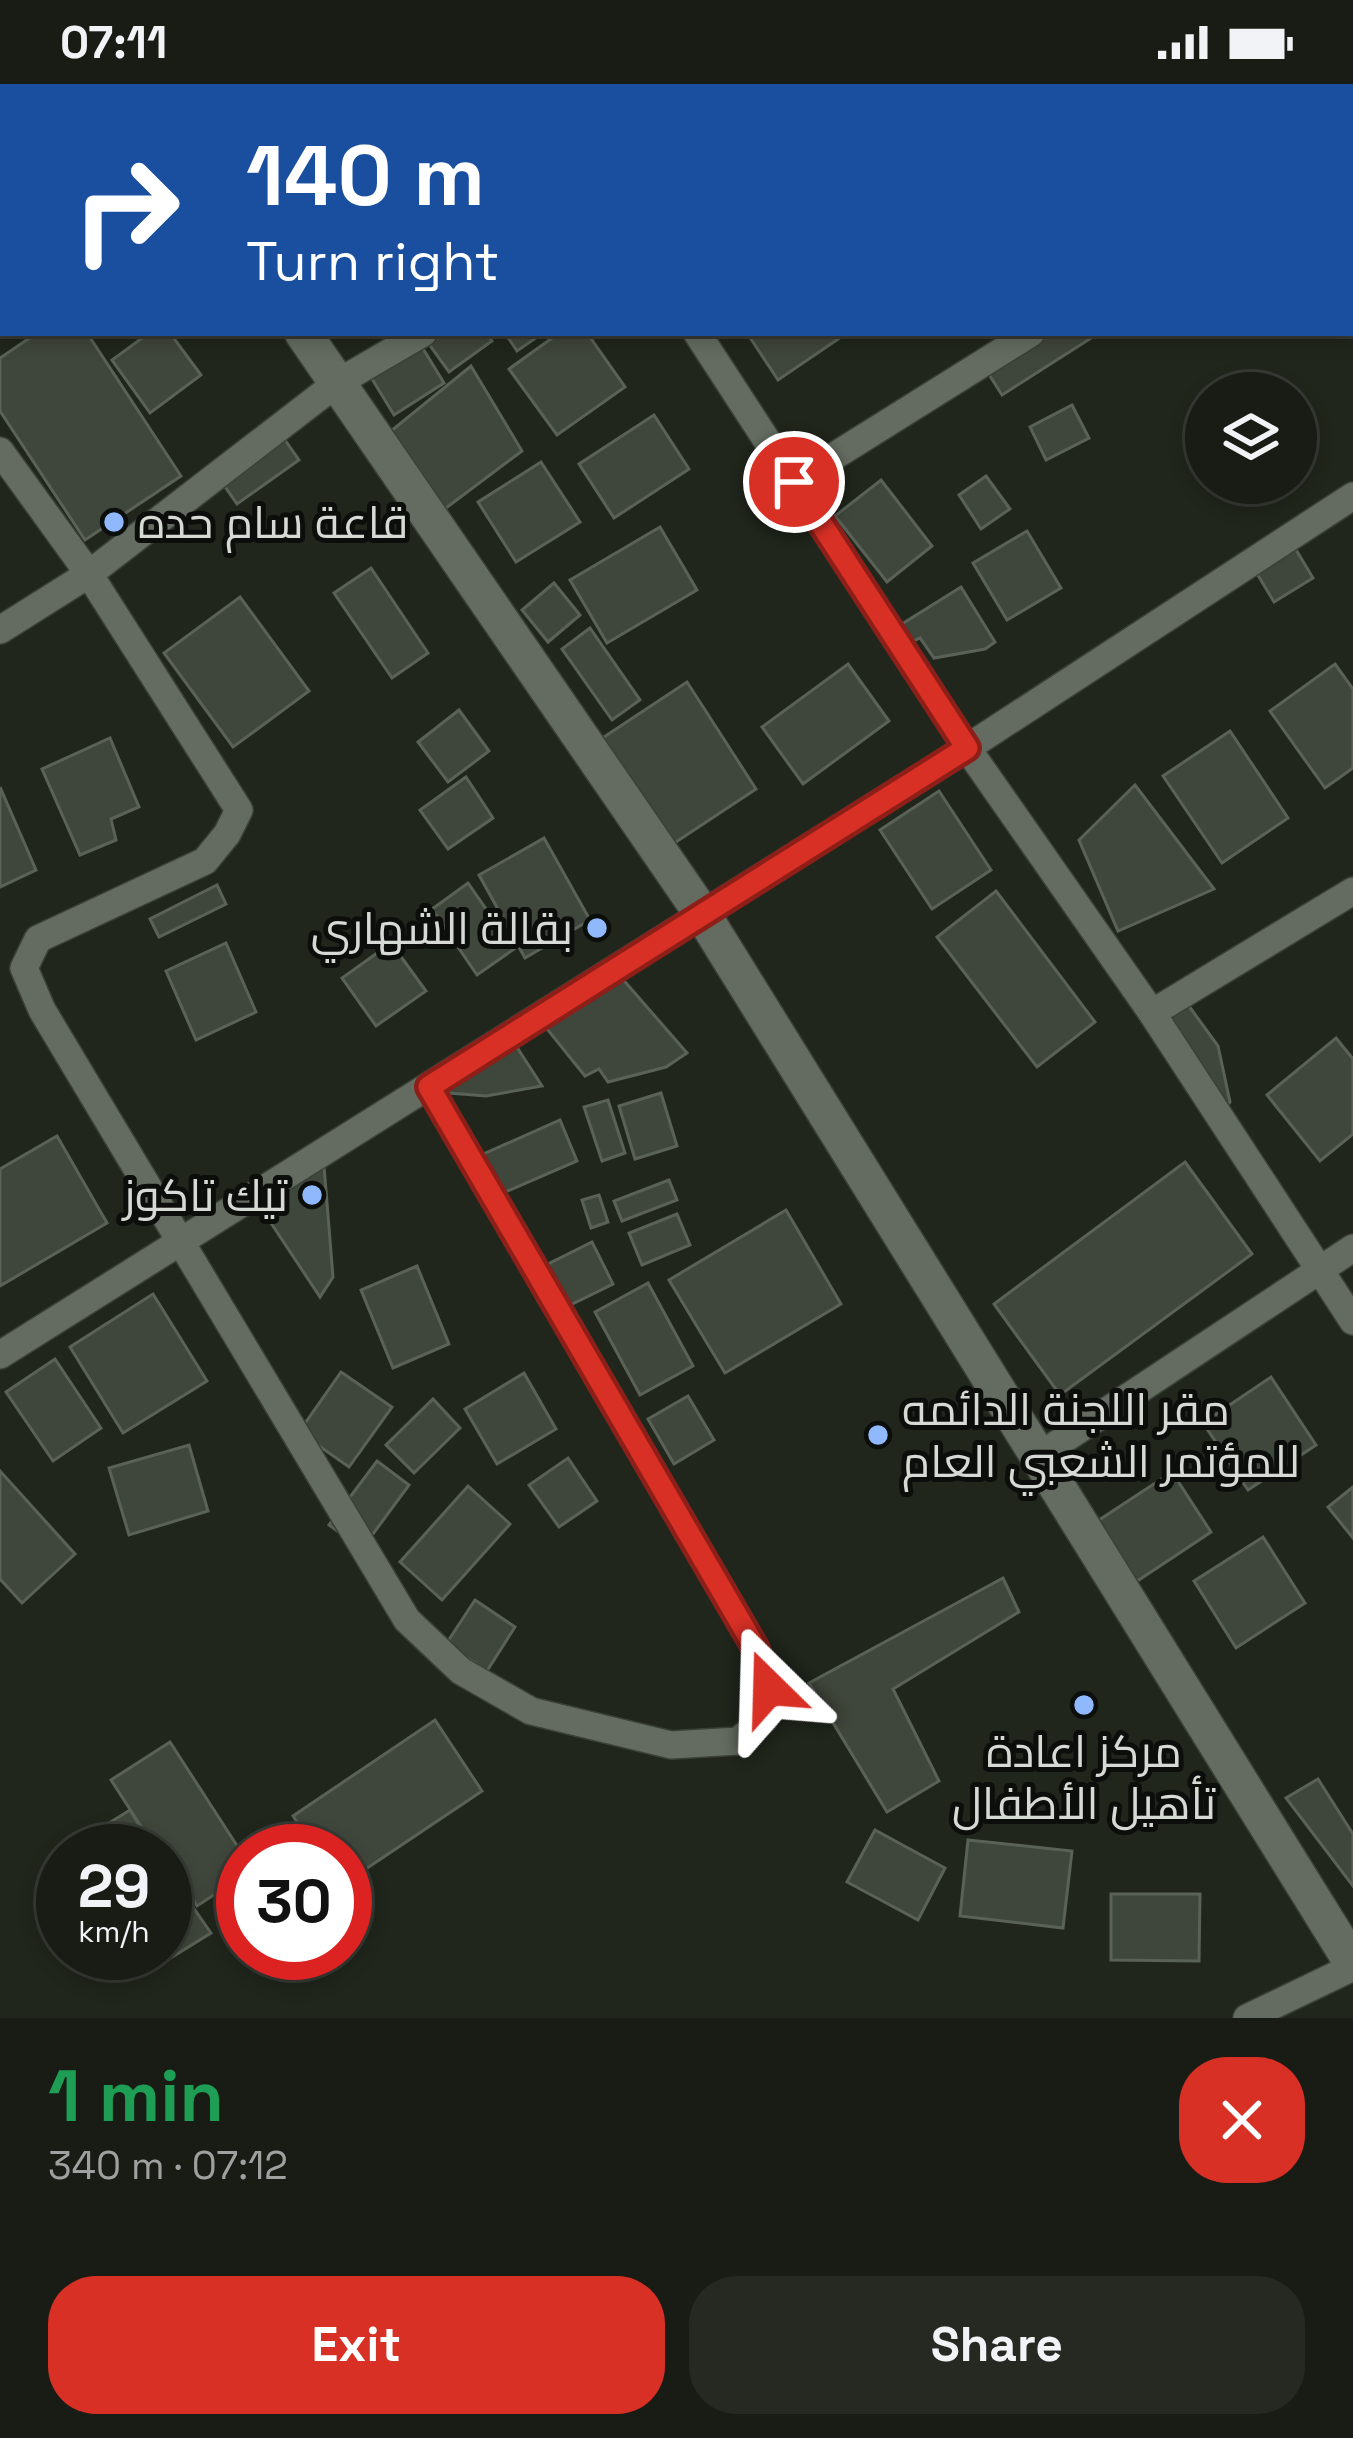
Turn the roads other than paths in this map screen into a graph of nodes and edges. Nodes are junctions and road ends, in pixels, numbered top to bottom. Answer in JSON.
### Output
{"nodes":[{"id":1,"x":305,"y":336,"type":"edge"},
{"id":2,"x":418,"y":336,"type":"edge"},
{"id":3,"x":699,"y":336,"type":"edge"},
{"id":4,"x":1026,"y":336,"type":"edge"},
{"id":5,"x":338,"y":382,"type":"junction"},
{"id":6,"x":0,"y":452,"type":"edge"},
{"id":7,"x":794,"y":482,"type":"junction"},
{"id":8,"x":1353,"y":496,"type":"edge"},
{"id":9,"x":89,"y":574,"type":"junction"},
{"id":10,"x":0,"y":630,"type":"edge"},
{"id":11,"x":967,"y":748,"type":"junction"},
{"id":12,"x":1353,"y":891,"type":"edge"},
{"id":13,"x":701,"y":912,"type":"junction"},
{"id":14,"x":1153,"y":1013,"type":"junction"},
{"id":15,"x":429,"y":1087,"type":"junction"},
{"id":16,"x":178,"y":1244,"type":"junction"},
{"id":17,"x":1353,"y":1248,"type":"edge"},
{"id":18,"x":1319,"y":1271,"type":"junction"},
{"id":19,"x":1353,"y":1321,"type":"edge"},
{"id":20,"x":0,"y":1354,"type":"edge"},
{"id":21,"x":1039,"y":1456,"type":"junction"},
{"id":22,"x":1353,"y":1965,"type":"edge"},
{"id":23,"x":1246,"y":2018,"type":"edge"}],
"edges":[{"from":1,"to":5,"type":"street"},
{"from":2,"to":5,"type":"street"},
{"from":3,"to":7,"type":"street"},
{"from":4,"to":7,"type":"street"},
{"from":5,"to":9,"type":"street"},
{"from":5,"to":13,"type":"street"},
{"from":6,"to":9,"type":"street"},
{"from":7,"to":11,"type":"street"},
{"from":8,"to":11,"type":"street"},
{"from":9,"to":10,"type":"street"},
{"from":9,"to":16,"type":"street"},
{"from":11,"to":13,"type":"street"},
{"from":11,"to":14,"type":"street"},
{"from":12,"to":14,"type":"street"},
{"from":13,"to":15,"type":"street"},
{"from":13,"to":21,"type":"street"},
{"from":14,"to":18,"type":"street"},
{"from":15,"to":16,"type":"street"},
{"from":15,"to":16,"type":"street"},
{"from":16,"to":20,"type":"street"},
{"from":17,"to":18,"type":"street"},
{"from":18,"to":19,"type":"street"},
{"from":18,"to":21,"type":"street"},
{"from":21,"to":22,"type":"street"},
{"from":22,"to":23,"type":"street"}]}
